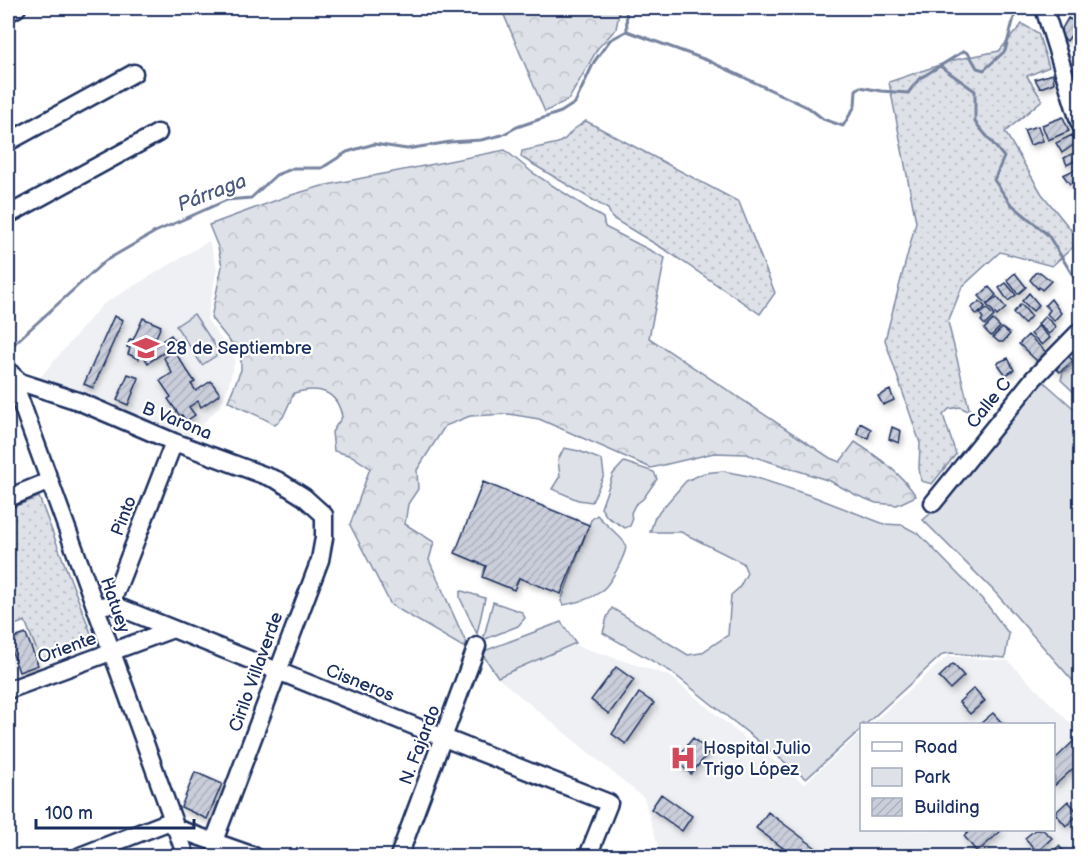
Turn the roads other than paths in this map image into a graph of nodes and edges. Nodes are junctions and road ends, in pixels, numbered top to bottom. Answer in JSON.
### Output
{"nodes":[{"id":1,"x":17,"y":8,"type":"edge"},
{"id":2,"x":1044,"y":8,"type":"edge"},
{"id":3,"x":8,"y":13,"type":"edge"},
{"id":4,"x":135,"y":72,"type":"dead end"},
{"id":5,"x":1080,"y":124,"type":"edge"},
{"id":6,"x":158,"y":133,"type":"dead end"},
{"id":7,"x":8,"y":142,"type":"edge"},
{"id":8,"x":8,"y":215,"type":"edge"},
{"id":9,"x":1080,"y":332,"type":"edge"},
{"id":10,"x":9,"y":370,"type":"edge"},
{"id":11,"x":174,"y":442,"type":"junction"},
{"id":12,"x":50,"y":482,"type":"junction"},
{"id":13,"x":8,"y":498,"type":"edge"},
{"id":14,"x":933,"y":503,"type":"dead end"},
{"id":15,"x":324,"y":515,"type":"joint"},
{"id":16,"x":104,"y":605,"type":"junction"},
{"id":17,"x":173,"y":629,"type":"junction"},
{"id":18,"x":477,"y":646,"type":"dead end"},
{"id":19,"x":111,"y":652,"type":"junction"},
{"id":20,"x":278,"y":671,"type":"junction"},
{"id":21,"x":8,"y":690,"type":"edge"},
{"id":22,"x":444,"y":738,"type":"junction"},
{"id":23,"x":174,"y":824,"type":"junction"},
{"id":24,"x":214,"y":841,"type":"junction"},
{"id":25,"x":80,"y":856,"type":"edge"},
{"id":26,"x":186,"y":856,"type":"edge"},
{"id":27,"x":254,"y":856,"type":"edge"},
{"id":28,"x":399,"y":856,"type":"edge"},
{"id":29,"x":588,"y":856,"type":"edge"}],
"edges":[{"from":1,"to":3,"type":"street"},
{"from":2,"to":5,"type":"street"},
{"from":4,"to":7,"type":"street"},
{"from":6,"to":8,"type":"street"},
{"from":9,"to":14,"type":"street","name":"Calle C"},
{"from":10,"to":11,"type":"street","name":"B Varona"},
{"from":10,"to":12,"type":"street","name":"Hatuey"},
{"from":11,"to":15,"type":"street","name":"B Varona"},
{"from":11,"to":16,"type":"street","name":"Pinto"},
{"from":12,"to":13,"type":"street"},
{"from":12,"to":16,"type":"street","name":"Hatuey"},
{"from":15,"to":20,"type":"street","name":"Cirilo Villaverde"},
{"from":16,"to":17,"type":"street","name":"Cisneros"},
{"from":16,"to":19,"type":"street","name":"Hatuey"},
{"from":17,"to":19,"type":"street","name":"Oriente"},
{"from":17,"to":20,"type":"street","name":"Cisneros"},
{"from":18,"to":22,"type":"street","name":"N. Fajardo"},
{"from":19,"to":21,"type":"street","name":"Oriente"},
{"from":19,"to":23,"type":"street","name":"Hatuey"},
{"from":20,"to":22,"type":"street","name":"Cisneros"},
{"from":20,"to":24,"type":"street","name":"Cirilo Villaverde"},
{"from":22,"to":28,"type":"street","name":"N. Fajardo"},
{"from":22,"to":29,"type":"street","name":"Cisneros"},
{"from":23,"to":24,"type":"street"},
{"from":23,"to":25,"type":"street"},
{"from":23,"to":26,"type":"street","name":"Hatuey"},
{"from":24,"to":27,"type":"street"}]}
